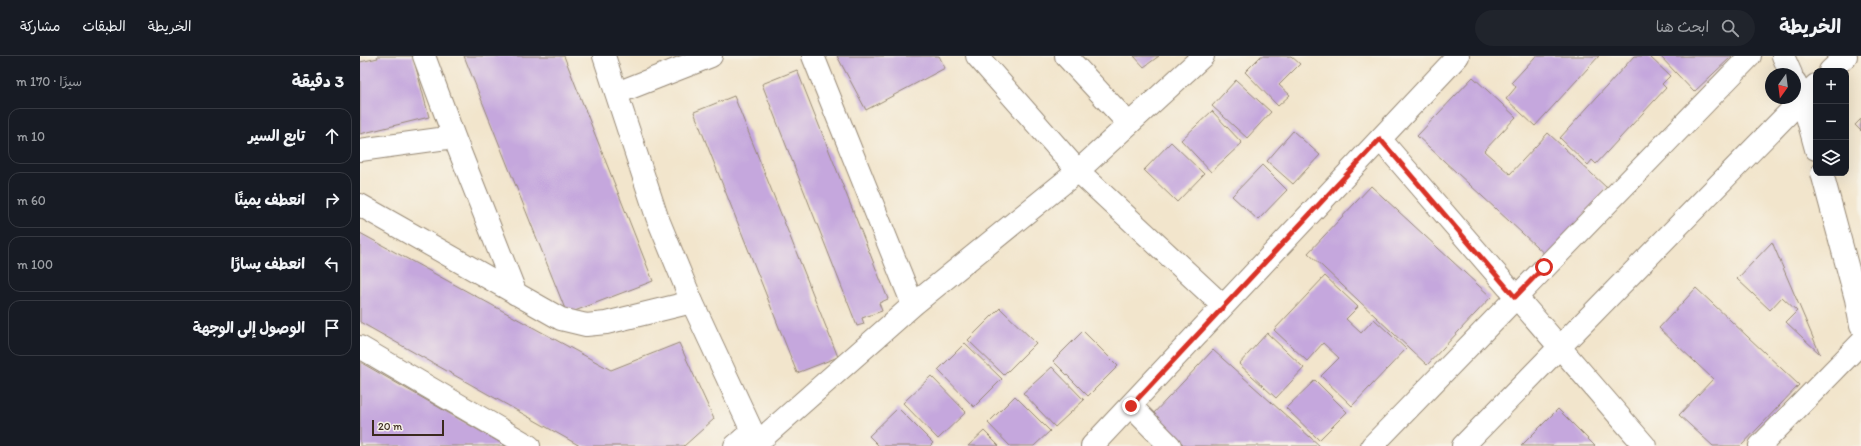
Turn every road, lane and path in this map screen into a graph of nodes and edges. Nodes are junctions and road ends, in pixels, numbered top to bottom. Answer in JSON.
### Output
{"nodes":[{"id":1,"x":424,"y":56,"type":"edge"},
{"id":2,"x":604,"y":56,"type":"edge"},
{"id":3,"x":712,"y":56,"type":"edge"},
{"id":4,"x":813,"y":56,"type":"edge"},
{"id":5,"x":977,"y":56,"type":"edge"},
{"id":6,"x":1066,"y":56,"type":"edge"},
{"id":7,"x":1203,"y":56,"type":"edge"},
{"id":8,"x":1458,"y":56,"type":"edge"},
{"id":9,"x":1750,"y":56,"type":"edge"},
{"id":10,"x":1783,"y":56,"type":"edge"},
{"id":11,"x":1846,"y":56,"type":"edge"},
{"id":12,"x":1788,"y":68,"type":"edge"},
{"id":13,"x":1833,"y":68,"type":"edge"},
{"id":14,"x":1804,"y":88,"type":"edge"},
{"id":15,"x":617,"y":93,"type":"junction"},
{"id":16,"x":1129,"y":124,"type":"junction"},
{"id":17,"x":454,"y":137,"type":"junction"},
{"id":18,"x":1380,"y":139,"type":"junction"},
{"id":19,"x":1814,"y":140,"type":"edge"},
{"id":20,"x":360,"y":150,"type":"edge"},
{"id":21,"x":1078,"y":171,"type":"junction"},
{"id":22,"x":1823,"y":176,"type":"edge"},
{"id":23,"x":360,"y":205,"type":"edge"},
{"id":24,"x":516,"y":294,"type":"junction"},
{"id":25,"x":1858,"y":296,"type":"edge"},
{"id":26,"x":1515,"y":297,"type":"junction"},
{"id":27,"x":692,"y":302,"type":"junction"},
{"id":28,"x":913,"y":305,"type":"junction"},
{"id":29,"x":1223,"y":306,"type":"junction"},
{"id":30,"x":1861,"y":326,"type":"edge"},
{"id":31,"x":1861,"y":343,"type":"edge"},
{"id":32,"x":1559,"y":346,"type":"junction"},
{"id":33,"x":360,"y":347,"type":"edge"},
{"id":34,"x":1131,"y":406,"type":"junction"},
{"id":35,"x":756,"y":440,"type":"edge"},
{"id":36,"x":528,"y":446,"type":"edge"},
{"id":37,"x":735,"y":446,"type":"edge"},
{"id":38,"x":1092,"y":446,"type":"edge"},
{"id":39,"x":1170,"y":446,"type":"edge"},
{"id":40,"x":1372,"y":446,"type":"edge"},
{"id":41,"x":1463,"y":446,"type":"edge"},
{"id":42,"x":1645,"y":446,"type":"edge"},
{"id":43,"x":1760,"y":446,"type":"edge"}],
"edges":[{"from":1,"to":17,"type":"street"},
{"from":2,"to":15,"type":"street"},
{"from":3,"to":15,"type":"street"},
{"from":4,"to":28,"type":"street"},
{"from":5,"to":21,"type":"street"},
{"from":6,"to":16,"type":"street"},
{"from":7,"to":16,"type":"street"},
{"from":8,"to":18,"type":"street"},
{"from":9,"to":26,"type":"street"},
{"from":10,"to":12,"type":"street"},
{"from":11,"to":13,"type":"street"},
{"from":14,"to":19,"type":"street"},
{"from":14,"to":32,"type":"street"},
{"from":15,"to":27,"type":"street"},
{"from":16,"to":21,"type":"street"},
{"from":17,"to":20,"type":"street"},
{"from":17,"to":24,"type":"street"},
{"from":18,"to":26,"type":"street"},
{"from":18,"to":29,"type":"street"},
{"from":21,"to":28,"type":"street"},
{"from":21,"to":29,"type":"street"},
{"from":22,"to":25,"type":"street"},
{"from":23,"to":24,"type":"street"},
{"from":24,"to":27,"type":"street"},
{"from":25,"to":30,"type":"street"},
{"from":26,"to":32,"type":"street"},
{"from":26,"to":40,"type":"street"},
{"from":27,"to":35,"type":"street"},
{"from":28,"to":35,"type":"street"},
{"from":29,"to":34,"type":"street"},
{"from":31,"to":43,"type":"street"},
{"from":32,"to":41,"type":"street"},
{"from":32,"to":42,"type":"street"},
{"from":33,"to":36,"type":"street"},
{"from":34,"to":38,"type":"street"},
{"from":34,"to":39,"type":"street"},
{"from":35,"to":37,"type":"street"}]}
